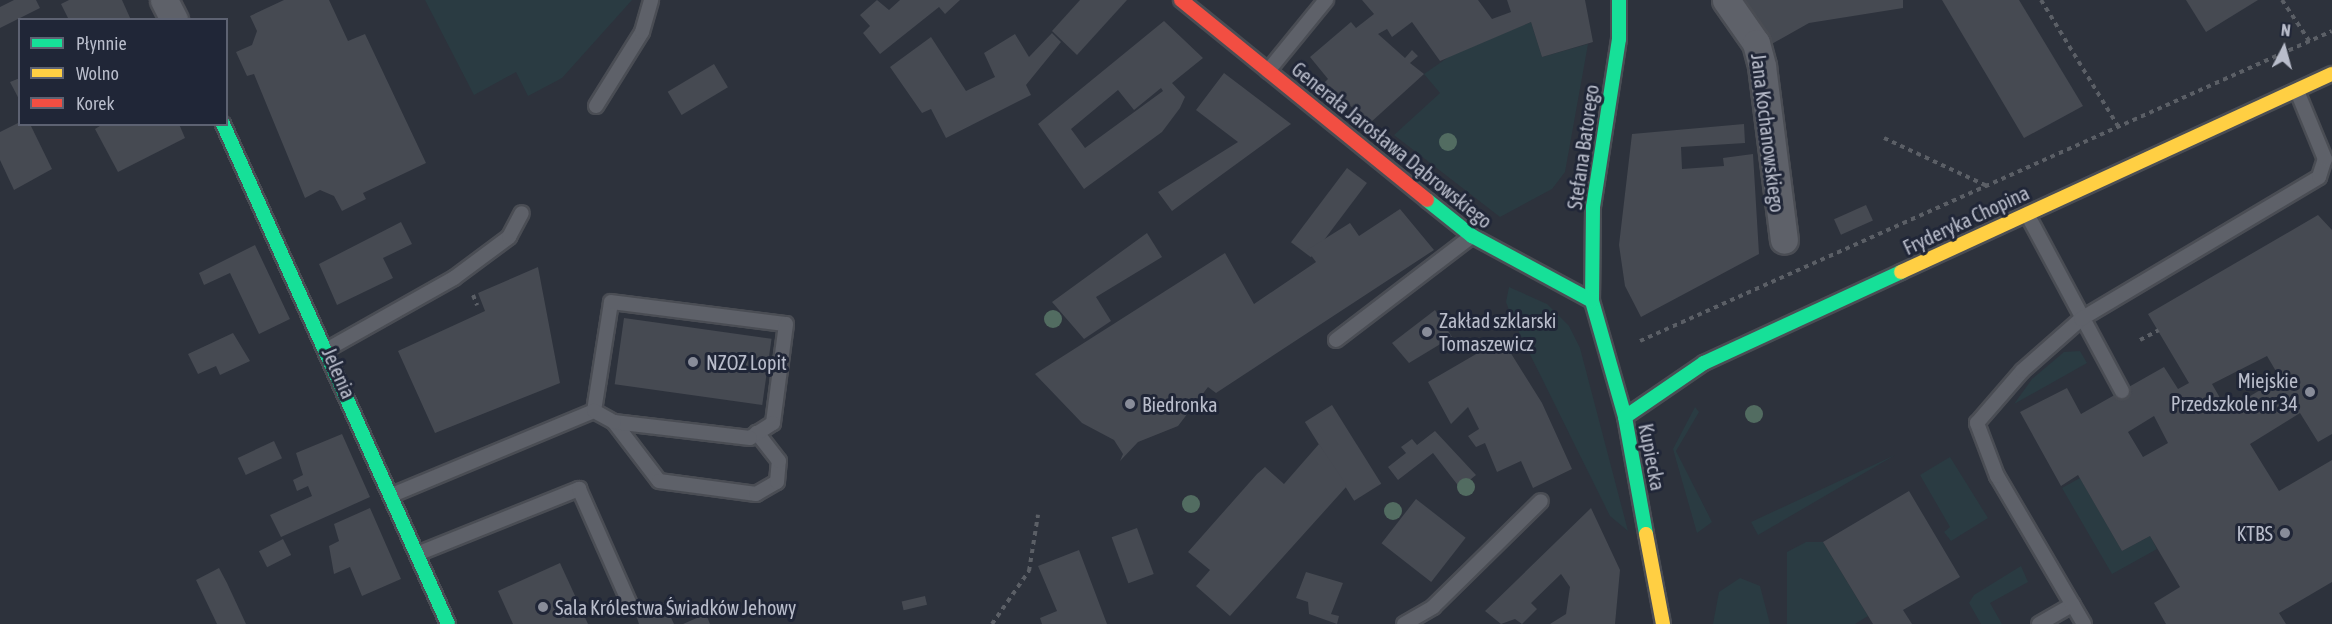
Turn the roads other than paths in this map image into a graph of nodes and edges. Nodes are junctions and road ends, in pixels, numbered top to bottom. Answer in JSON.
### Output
{"nodes":[{"id":1,"x":164,"y":0,"type":"edge"},
{"id":2,"x":651,"y":0,"type":"edge"},
{"id":3,"x":1181,"y":0,"type":"edge"},
{"id":4,"x":1326,"y":0,"type":"edge"},
{"id":5,"x":1619,"y":0,"type":"edge"},
{"id":6,"x":1726,"y":0,"type":"edge"},
{"id":7,"x":173,"y":18,"type":"edge"},
{"id":8,"x":1268,"y":71,"type":"junction"},
{"id":9,"x":2332,"y":74,"type":"edge"},
{"id":10,"x":2297,"y":91,"type":"junction"},
{"id":11,"x":596,"y":106,"type":"dead end"},
{"id":12,"x":224,"y":126,"type":"edge"},
{"id":13,"x":522,"y":213,"type":"dead end"},
{"id":14,"x":2027,"y":214,"type":"junction"},
{"id":15,"x":1472,"y":236,"type":"junction"},
{"id":16,"x":1784,"y":240,"type":"dead end"},
{"id":17,"x":1592,"y":301,"type":"junction"},
{"id":18,"x":2081,"y":319,"type":"junction"},
{"id":19,"x":1336,"y":340,"type":"dead end"},
{"id":20,"x":328,"y":349,"type":"junction"},
{"id":21,"x":2122,"y":391,"type":"dead end"},
{"id":22,"x":594,"y":411,"type":"junction"},
{"id":23,"x":1625,"y":417,"type":"junction"},
{"id":24,"x":614,"y":422,"type":"junction"},
{"id":25,"x":757,"y":433,"type":"junction"},
{"id":26,"x":392,"y":495,"type":"junction"},
{"id":27,"x":1541,"y":501,"type":"dead end"},
{"id":28,"x":417,"y":554,"type":"junction"},
{"id":29,"x":2073,"y":604,"type":"junction"},
{"id":30,"x":631,"y":607,"type":"dead end"},
{"id":31,"x":448,"y":624,"type":"edge"},
{"id":32,"x":1404,"y":624,"type":"edge"},
{"id":33,"x":1663,"y":624,"type":"edge"},
{"id":34,"x":2038,"y":624,"type":"edge"},
{"id":35,"x":2084,"y":624,"type":"edge"}],
"edges":[{"from":1,"to":7,"type":"street"},
{"from":2,"to":11,"type":"lane"},
{"from":3,"to":8,"type":"street","name":"Generała Jarosława Dąbrowskiego"},
{"from":4,"to":8,"type":"lane"},
{"from":5,"to":17,"type":"street","name":"Stefana Batorego"},
{"from":6,"to":16,"type":"street","name":"Jana Kochanowskiego"},
{"from":8,"to":15,"type":"street","name":"Generała Jarosława Dąbrowskiego"},
{"from":9,"to":10,"type":"street","name":"Fryderyka Chopina"},
{"from":10,"to":14,"type":"street","name":"Fryderyka Chopina"},
{"from":10,"to":18,"type":"lane"},
{"from":12,"to":20,"type":"street","name":"Jelenia"},
{"from":13,"to":20,"type":"lane"},
{"from":14,"to":18,"type":"lane"},
{"from":14,"to":23,"type":"street","name":"Fryderyka Chopina"},
{"from":15,"to":17,"type":"street","name":"Generała Jarosława Dąbrowskiego"},
{"from":15,"to":19,"type":"lane"},
{"from":17,"to":23,"type":"street","name":"Kupiecka"},
{"from":18,"to":21,"type":"lane"},
{"from":18,"to":29,"type":"lane"},
{"from":20,"to":26,"type":"street","name":"Jelenia"},
{"from":22,"to":24,"type":"lane"},
{"from":22,"to":25,"type":"lane"},
{"from":22,"to":26,"type":"lane"},
{"from":23,"to":33,"type":"street","name":"Kupiecka"},
{"from":24,"to":25,"type":"lane"},
{"from":24,"to":25,"type":"lane"},
{"from":26,"to":28,"type":"street","name":"Jelenia"},
{"from":27,"to":32,"type":"lane"},
{"from":28,"to":30,"type":"lane"},
{"from":28,"to":31,"type":"street","name":"Jelenia"},
{"from":29,"to":34,"type":"lane"},
{"from":29,"to":35,"type":"lane"}]}
